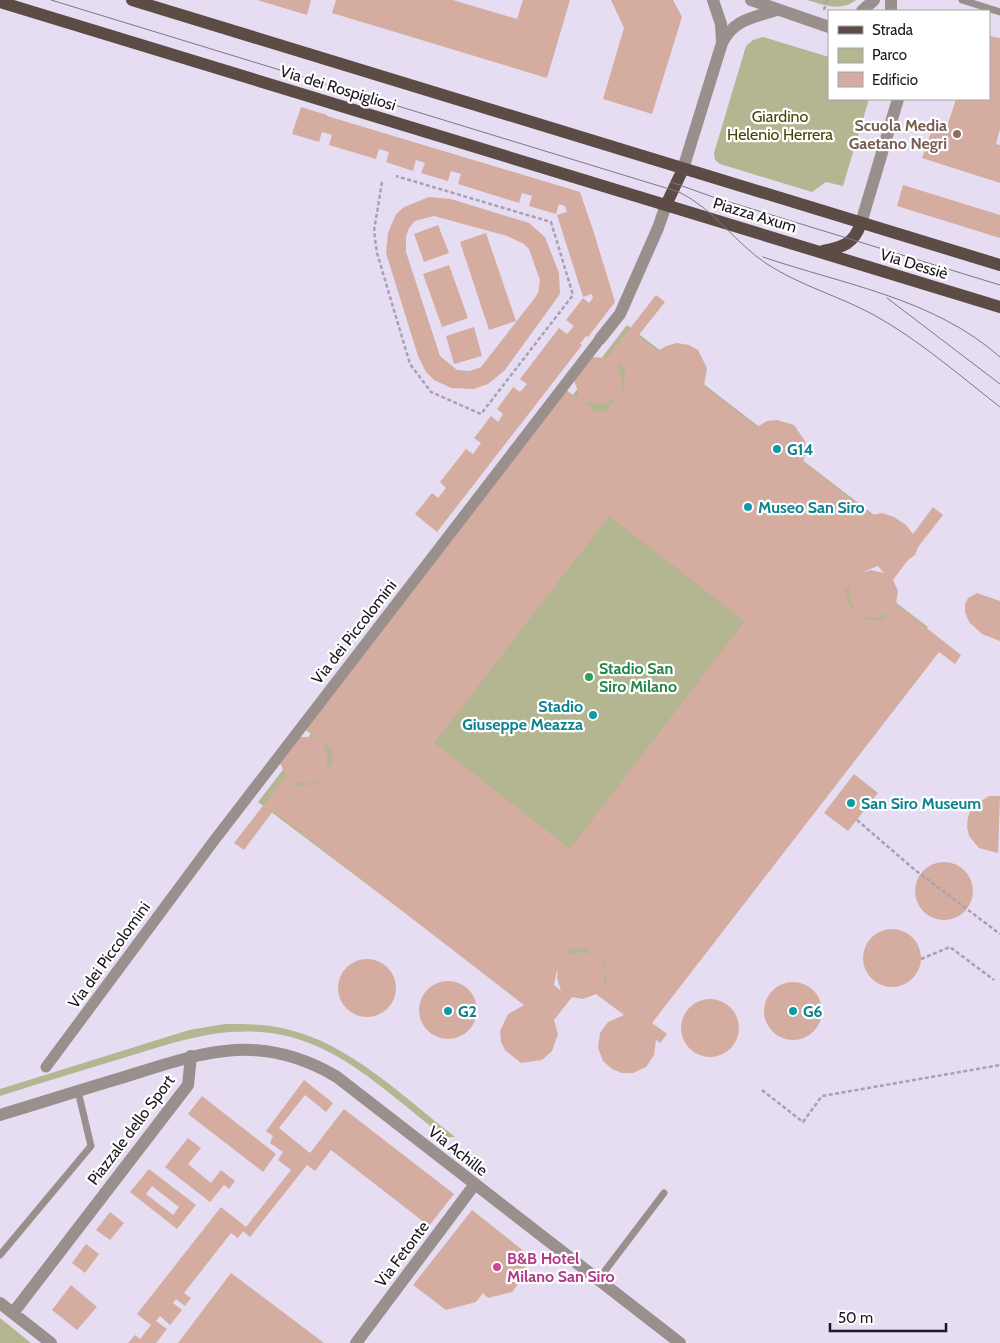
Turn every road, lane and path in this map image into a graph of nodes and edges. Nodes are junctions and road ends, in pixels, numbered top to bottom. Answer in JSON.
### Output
{"nodes":[{"id":1,"x":132,"y":0,"type":"edge"},
{"id":2,"x":713,"y":0,"type":"edge"},
{"id":3,"x":751,"y":0,"type":"edge"},
{"id":4,"x":827,"y":0,"type":"edge"},
{"id":5,"x":874,"y":0,"type":"edge"},
{"id":6,"x":962,"y":0,"type":"edge"},
{"id":7,"x":0,"y":2,"type":"edge"},
{"id":8,"x":776,"y":10,"type":"junction"},
{"id":9,"x":824,"y":10,"type":"dead end"},
{"id":10,"x":863,"y":10,"type":"edge"},
{"id":11,"x":1000,"y":12,"type":"edge"},
{"id":12,"x":828,"y":27,"type":"edge"},
{"id":13,"x":722,"y":43,"type":"junction"},
{"id":14,"x":898,"y":100,"type":"edge"},
{"id":15,"x":683,"y":168,"type":"junction"},
{"id":16,"x":396,"y":176,"type":"dead end"},
{"id":17,"x":382,"y":182,"type":"dead end"},
{"id":18,"x":666,"y":205,"type":"junction"},
{"id":19,"x":861,"y":223,"type":"junction"},
{"id":20,"x":818,"y":251,"type":"junction"},
{"id":21,"x":1000,"y":266,"type":"edge"},
{"id":22,"x":1000,"y":307,"type":"edge"},
{"id":23,"x":600,"y":339,"type":"joint"},
{"id":24,"x":857,"y":820,"type":"dead end"},
{"id":25,"x":1000,"y":934,"type":"edge"},
{"id":26,"x":921,"y":959,"type":"dead end"},
{"id":27,"x":994,"y":980,"type":"dead end"},
{"id":28,"x":191,"y":1056,"type":"junction"},
{"id":29,"x":1000,"y":1065,"type":"edge"},
{"id":30,"x":46,"y":1067,"type":"dead end"},
{"id":31,"x":762,"y":1090,"type":"dead end"},
{"id":32,"x":78,"y":1091,"type":"junction"},
{"id":33,"x":0,"y":1115,"type":"edge"},
{"id":34,"x":475,"y":1184,"type":"junction"},
{"id":35,"x":664,"y":1193,"type":"dead end"},
{"id":36,"x":0,"y":1255,"type":"edge"},
{"id":37,"x":598,"y":1280,"type":"junction"},
{"id":38,"x":0,"y":1303,"type":"edge"},
{"id":39,"x":13,"y":1313,"type":"junction"},
{"id":40,"x":51,"y":1343,"type":"edge"},
{"id":41,"x":356,"y":1343,"type":"edge"},
{"id":42,"x":680,"y":1343,"type":"edge"}],
"edges":[{"from":1,"to":15,"type":"main road","name":"Via dei Rospigliosi"},
{"from":2,"to":13,"type":"street"},
{"from":3,"to":8,"type":"street"},
{"from":4,"to":9,"type":"path"},
{"from":5,"to":10,"type":"street"},
{"from":6,"to":11,"type":"lane"},
{"from":7,"to":18,"type":"main road","name":"Via dei Rospigliosi"},
{"from":8,"to":12,"type":"street"},
{"from":8,"to":13,"type":"street"},
{"from":13,"to":15,"type":"street"},
{"from":14,"to":19,"type":"street","name":"Piazza Axum"},
{"from":15,"to":18,"type":"main road"},
{"from":15,"to":19,"type":"main road","name":"Piazza Axum"},
{"from":16,"to":17,"type":"path"},
{"from":18,"to":20,"type":"main road","name":"Piazza Axum"},
{"from":18,"to":23,"type":"street","name":"Via dei Piccolomini"},
{"from":19,"to":20,"type":"main road","name":"Piazza Axum"},
{"from":19,"to":21,"type":"main road","name":"Via Dessiè"},
{"from":20,"to":22,"type":"main road","name":"Via Dessiè"},
{"from":23,"to":30,"type":"street","name":"Via dei Piccolomini"},
{"from":24,"to":25,"type":"path"},
{"from":26,"to":27,"type":"path"},
{"from":28,"to":32,"type":"street","name":"Piazzale dello Sport"},
{"from":28,"to":34,"type":"street","name":"Via Achille"},
{"from":28,"to":39,"type":"street","name":"Piazzale dello Sport"},
{"from":29,"to":31,"type":"path"},
{"from":32,"to":33,"type":"street","name":"Piazzale dello Sport"},
{"from":32,"to":36,"type":"lane","name":"Piazzale dello Sport"},
{"from":34,"to":37,"type":"street","name":"Via Achille"},
{"from":34,"to":41,"type":"street","name":"Via Fetonte"},
{"from":35,"to":37,"type":"lane"},
{"from":37,"to":42,"type":"street","name":"Via Achille"},
{"from":38,"to":39,"type":"street"},
{"from":39,"to":40,"type":"street"}]}
